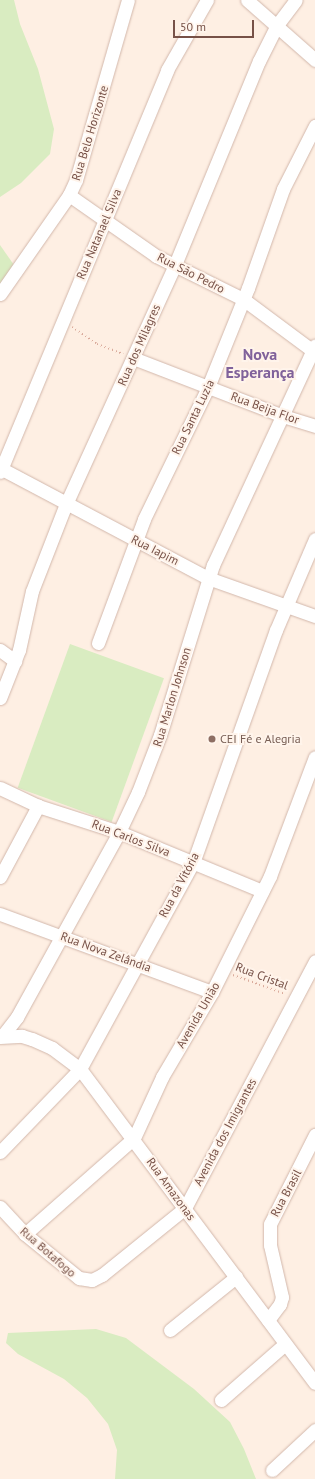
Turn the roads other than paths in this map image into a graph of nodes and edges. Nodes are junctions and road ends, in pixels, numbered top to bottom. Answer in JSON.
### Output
{"nodes":[{"id":1,"x":128,"y":0,"type":"edge"},
{"id":2,"x":207,"y":0,"type":"edge"},
{"id":3,"x":247,"y":0,"type":"edge"},
{"id":4,"x":296,"y":0,"type":"edge"},
{"id":5,"x":277,"y":25,"type":"junction"},
{"id":6,"x":315,"y":60,"type":"edge"},
{"id":7,"x":315,"y":126,"type":"edge"},
{"id":8,"x":69,"y":195,"type":"junction"},
{"id":9,"x":105,"y":221,"type":"junction"},
{"id":10,"x":174,"y":267,"type":"junction"},
{"id":11,"x":0,"y":294,"type":"edge"},
{"id":12,"x":243,"y":300,"type":"junction"},
{"id":13,"x":314,"y":348,"type":"edge"},
{"id":14,"x":133,"y":358,"type":"junction"},
{"id":15,"x":208,"y":387,"type":"junction"},
{"id":16,"x":283,"y":416,"type":"junction"},
{"id":17,"x":315,"y":426,"type":"edge"},
{"id":18,"x":1,"y":471,"type":"edge"},
{"id":19,"x":66,"y":504,"type":"junction"},
{"id":20,"x":136,"y":540,"type":"junction"},
{"id":21,"x":315,"y":540,"type":"edge"},
{"id":22,"x":208,"y":578,"type":"junction"},
{"id":23,"x":285,"y":606,"type":"junction"},
{"id":24,"x":315,"y":616,"type":"edge"},
{"id":25,"x":98,"y":643,"type":"dead end"},
{"id":26,"x":0,"y":650,"type":"edge"},
{"id":27,"x":15,"y":661,"type":"junction"},
{"id":28,"x":0,"y":698,"type":"edge"},
{"id":29,"x":315,"y":757,"type":"edge"},
{"id":30,"x":0,"y":788,"type":"edge"},
{"id":31,"x":38,"y":806,"type":"junction"},
{"id":32,"x":120,"y":832,"type":"junction"},
{"id":33,"x":193,"y":863,"type":"junction"},
{"id":34,"x":0,"y":877,"type":"edge"},
{"id":35,"x":262,"y":891,"type":"junction"},
{"id":36,"x":0,"y":914,"type":"edge"},
{"id":37,"x":62,"y":936,"type":"junction"},
{"id":38,"x":315,"y":961,"type":"edge"},
{"id":39,"x":137,"y":963,"type":"junction"},
{"id":40,"x":212,"y":992,"type":"junction"},
{"id":41,"x":2,"y":1036,"type":"edge"},
{"id":42,"x":80,"y":1069,"type":"junction"},
{"id":43,"x":315,"y":1135,"type":"edge"},
{"id":44,"x":134,"y":1138,"type":"junction"},
{"id":45,"x":0,"y":1152,"type":"edge"},
{"id":46,"x":0,"y":1207,"type":"edge"},
{"id":47,"x":185,"y":1208,"type":"junction"},
{"id":48,"x":25,"y":1234,"type":"junction"},
{"id":49,"x":102,"y":1275,"type":"joint"},
{"id":50,"x":236,"y":1277,"type":"junction"},
{"id":51,"x":268,"y":1320,"type":"junction"},
{"id":52,"x":170,"y":1330,"type":"dead end"},
{"id":53,"x":285,"y":1344,"type":"junction"},
{"id":54,"x":315,"y":1383,"type":"edge"},
{"id":55,"x":221,"y":1400,"type":"dead end"},
{"id":56,"x":315,"y":1430,"type":"edge"},
{"id":57,"x":272,"y":1470,"type":"dead end"}],
"edges":[{"from":1,"to":8,"type":"street","name":"Rua Belo Horizonte"},
{"from":2,"to":9,"type":"street","name":"Rua Natanael Silva"},
{"from":3,"to":5,"type":"street"},
{"from":4,"to":5,"type":"street","name":"Rua dos Milagres"},
{"from":5,"to":6,"type":"street"},
{"from":5,"to":10,"type":"street","name":"Rua dos Milagres"},
{"from":7,"to":12,"type":"street","name":"Rua Santa Luzia"},
{"from":8,"to":9,"type":"street","name":"Rua São Pedro"},
{"from":8,"to":11,"type":"street","name":"Rua Belo Horizonte"},
{"from":9,"to":10,"type":"street","name":"Rua São Pedro"},
{"from":9,"to":18,"type":"street","name":"Rua Natanael Silva"},
{"from":10,"to":12,"type":"street","name":"Rua São Pedro"},
{"from":10,"to":14,"type":"street","name":"Rua dos Milagres"},
{"from":12,"to":13,"type":"street","name":"Rua São Pedro"},
{"from":12,"to":15,"type":"street","name":"Rua Santa Luzia"},
{"from":13,"to":16,"type":"street","name":"Rua Marlon Johnson"},
{"from":14,"to":15,"type":"street","name":"Rua Beija Flor"},
{"from":14,"to":19,"type":"street","name":"Rua dos Milagres"},
{"from":15,"to":16,"type":"street","name":"Rua Beija Flor"},
{"from":15,"to":20,"type":"street","name":"Rua Santa Luzia"},
{"from":16,"to":17,"type":"street","name":"Rua Beija Flor"},
{"from":16,"to":22,"type":"street","name":"Rua Marlon Johnson"},
{"from":18,"to":19,"type":"street","name":"Rua Iapim"},
{"from":19,"to":20,"type":"street","name":"Rua Iapim"},
{"from":19,"to":27,"type":"street","name":"Rua dos Milagres"},
{"from":20,"to":22,"type":"street","name":"Rua Iapim"},
{"from":20,"to":25,"type":"street","name":"Rua Santa Luzia"},
{"from":21,"to":23,"type":"street","name":"Rua da Vitória"},
{"from":22,"to":23,"type":"street","name":"Rua Iapim"},
{"from":22,"to":32,"type":"street","name":"Rua Marlon Johnson"},
{"from":23,"to":24,"type":"street","name":"Rua Iapim"},
{"from":23,"to":33,"type":"street","name":"Rua da Vitória"},
{"from":26,"to":27,"type":"street"},
{"from":27,"to":28,"type":"street","name":"Rua dos Milagres"},
{"from":29,"to":35,"type":"street","name":"Avenida União"},
{"from":30,"to":31,"type":"street","name":"Rua Carlos Silva"},
{"from":31,"to":32,"type":"street","name":"Rua Carlos Silva"},
{"from":31,"to":34,"type":"street"},
{"from":32,"to":33,"type":"street","name":"Rua Carlos Silva"},
{"from":32,"to":37,"type":"street","name":"Rua Marlon Johnson"},
{"from":33,"to":35,"type":"street","name":"Rua Carlos Silva"},
{"from":33,"to":39,"type":"street","name":"Rua da Vitória"},
{"from":35,"to":40,"type":"street","name":"Avenida União"},
{"from":36,"to":37,"type":"street","name":"Rua Nova Zelândia"},
{"from":37,"to":39,"type":"street","name":"Rua Nova Zelândia"},
{"from":37,"to":41,"type":"street","name":"Rua Marlon Johnson"},
{"from":38,"to":47,"type":"street","name":"Avenida dos Imigrantes"},
{"from":39,"to":40,"type":"street","name":"Rua Nova Zelândia"},
{"from":39,"to":42,"type":"street","name":"Rua da Vitória"},
{"from":40,"to":44,"type":"street","name":"Avenida União"},
{"from":41,"to":42,"type":"street","name":"Rua Amazonas"},
{"from":42,"to":44,"type":"street","name":"Rua Amazonas"},
{"from":42,"to":45,"type":"street","name":"Rua da Vitória"},
{"from":43,"to":51,"type":"street","name":"Rua Brasil"},
{"from":44,"to":47,"type":"street","name":"Rua Amazonas"},
{"from":44,"to":48,"type":"street","name":"Avenida União"},
{"from":46,"to":48,"type":"street","name":"Rua Botafogo"},
{"from":47,"to":49,"type":"street","name":"Avenida dos Imigrantes"},
{"from":47,"to":50,"type":"street","name":"Rua Amazonas"},
{"from":48,"to":49,"type":"street","name":"Rua Botafogo"},
{"from":50,"to":51,"type":"street","name":"Rua Amazonas"},
{"from":50,"to":52,"type":"street"},
{"from":51,"to":53,"type":"street","name":"Rua Amazonas"},
{"from":53,"to":54,"type":"street","name":"Rua Amazonas"},
{"from":53,"to":55,"type":"street"},
{"from":56,"to":57,"type":"street"}]}
